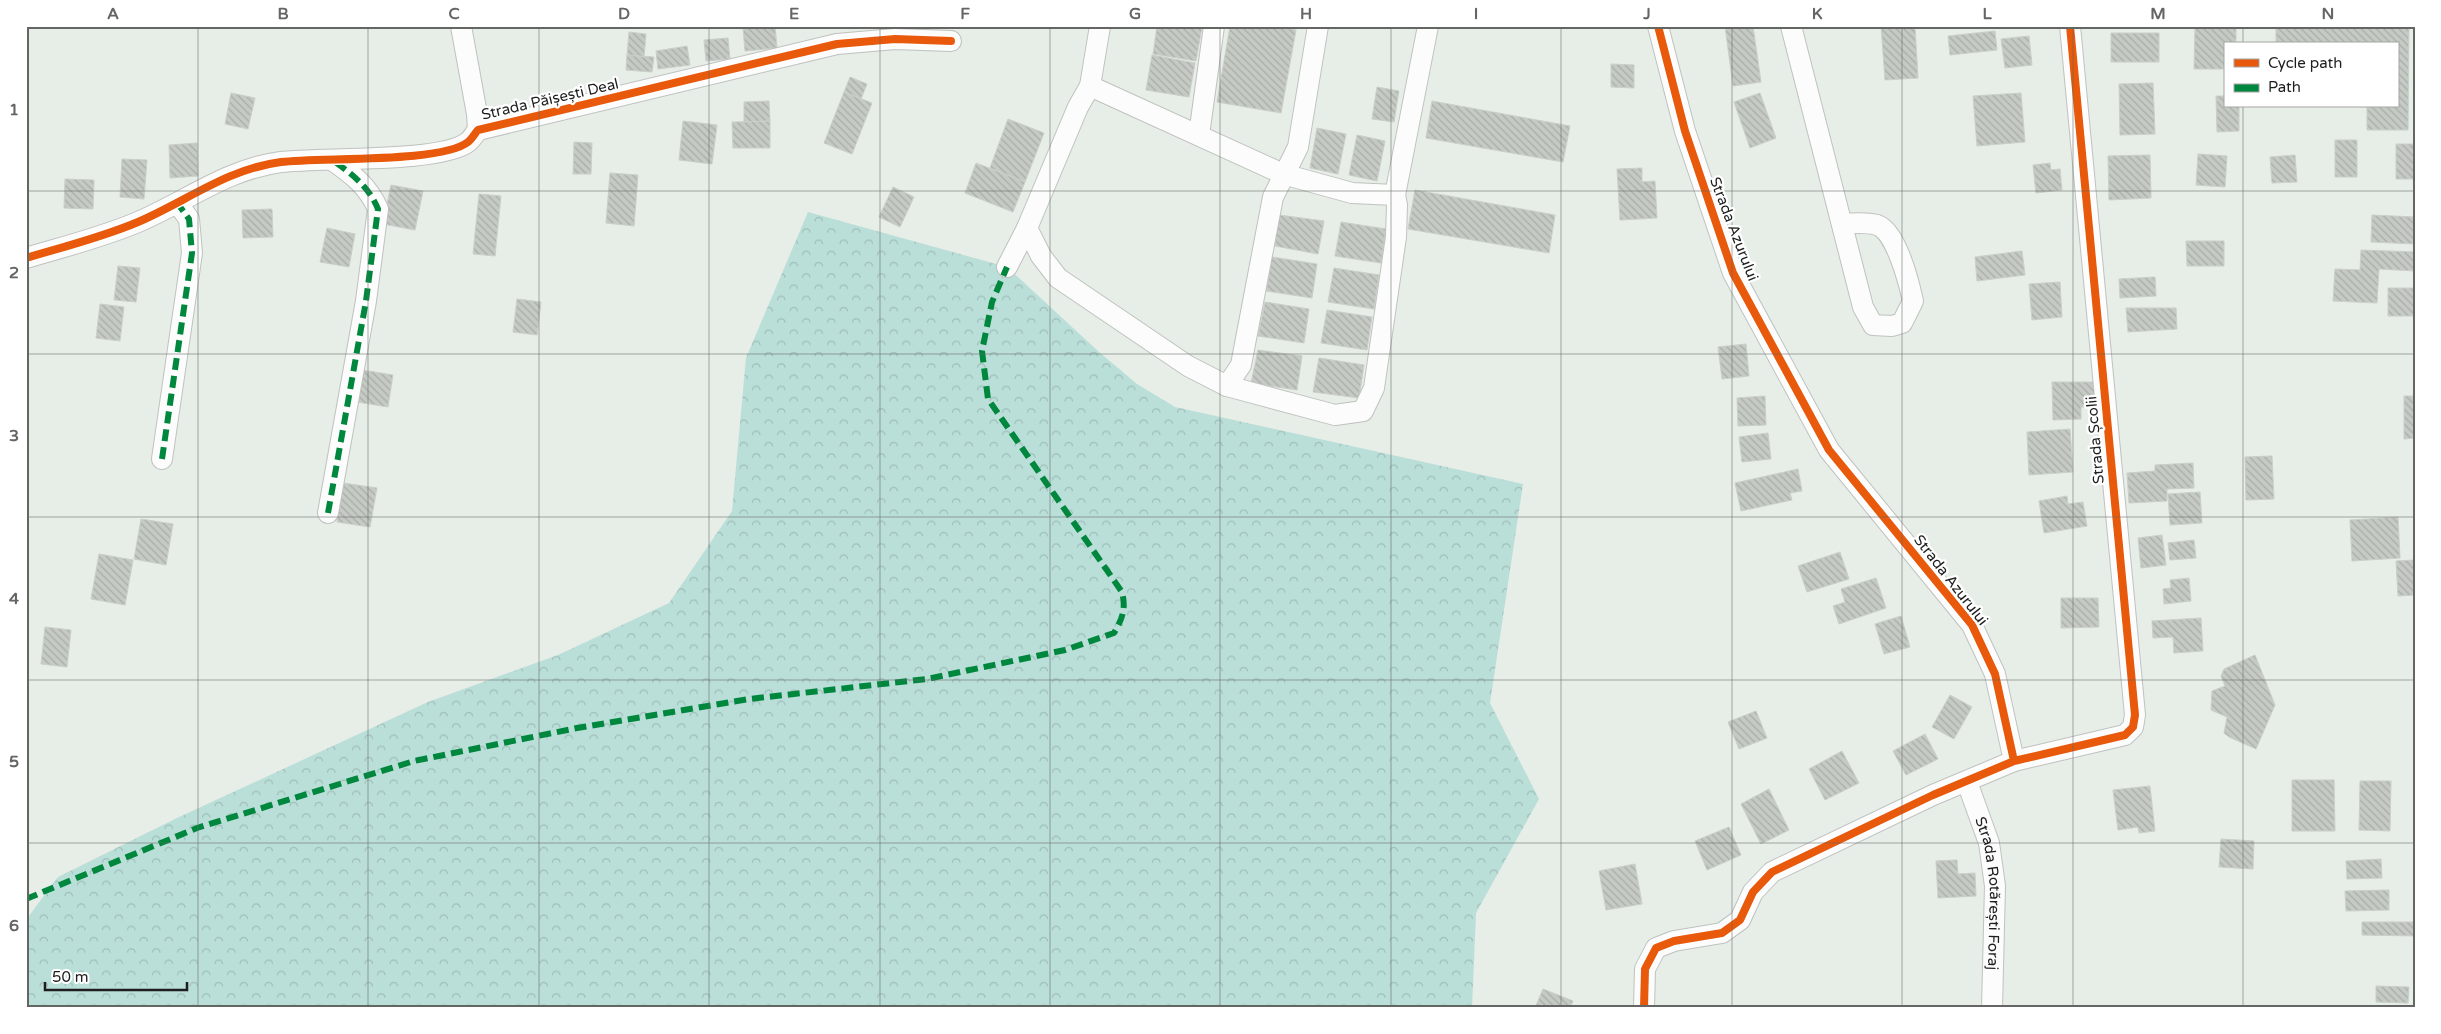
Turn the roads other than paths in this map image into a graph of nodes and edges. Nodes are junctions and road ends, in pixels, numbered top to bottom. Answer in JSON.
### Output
{"nodes":[{"id":1,"x":461,"y":26,"type":"edge"},
{"id":2,"x":1100,"y":26,"type":"edge"},
{"id":3,"x":1214,"y":26,"type":"edge"},
{"id":4,"x":1318,"y":26,"type":"edge"},
{"id":5,"x":1428,"y":26,"type":"edge"},
{"id":6,"x":1658,"y":26,"type":"edge"},
{"id":7,"x":1791,"y":26,"type":"edge"},
{"id":8,"x":2070,"y":26,"type":"edge"},
{"id":9,"x":951,"y":40,"type":"dead end"},
{"id":10,"x":1090,"y":86,"type":"junction"},
{"id":11,"x":478,"y":130,"type":"junction"},
{"id":12,"x":1199,"y":135,"type":"junction"},
{"id":13,"x":332,"y":160,"type":"junction"},
{"id":14,"x":1283,"y":174,"type":"junction"},
{"id":15,"x":1395,"y":195,"type":"junction"},
{"id":16,"x":178,"y":204,"type":"junction"},
{"id":17,"x":1842,"y":224,"type":"junction"},
{"id":18,"x":1027,"y":228,"type":"junction"},
{"id":19,"x":26,"y":258,"type":"edge"},
{"id":20,"x":1007,"y":266,"type":"dead end"},
{"id":21,"x":1227,"y":386,"type":"junction"},
{"id":22,"x":162,"y":459,"type":"dead end"},
{"id":23,"x":328,"y":513,"type":"dead end"},
{"id":24,"x":2014,"y":761,"type":"junction"},
{"id":25,"x":1967,"y":782,"type":"junction"},
{"id":26,"x":1644,"y":1008,"type":"edge"},
{"id":27,"x":1992,"y":1008,"type":"edge"}],
"edges":[{"from":1,"to":11,"type":"street","name":"Strada Păișești Deal"},
{"from":2,"to":10,"type":"street"},
{"from":3,"to":12,"type":"street"},
{"from":4,"to":14,"type":"street"},
{"from":5,"to":15,"type":"street"},
{"from":6,"to":24,"type":"street","name":"Strada Azurului"},
{"from":7,"to":17,"type":"street"},
{"from":8,"to":24,"type":"street","name":"Strada Școlii"},
{"from":9,"to":11,"type":"street","name":"Strada Păișești Deal"},
{"from":10,"to":12,"type":"street"},
{"from":10,"to":18,"type":"street"},
{"from":11,"to":13,"type":"street","name":"Strada Păișești Deal"},
{"from":12,"to":14,"type":"street"},
{"from":13,"to":16,"type":"street","name":"Strada Păișești Deal"},
{"from":13,"to":23,"type":"street"},
{"from":14,"to":15,"type":"street"},
{"from":14,"to":21,"type":"street"},
{"from":15,"to":21,"type":"street"},
{"from":16,"to":19,"type":"street","name":"Strada Păișești Deal"},
{"from":16,"to":22,"type":"street"},
{"from":17,"to":17,"type":"street"},
{"from":18,"to":20,"type":"street"},
{"from":18,"to":21,"type":"street"},
{"from":24,"to":25,"type":"street"},
{"from":25,"to":26,"type":"street"},
{"from":25,"to":27,"type":"street","name":"Strada Rotărești Foraj"}]}
